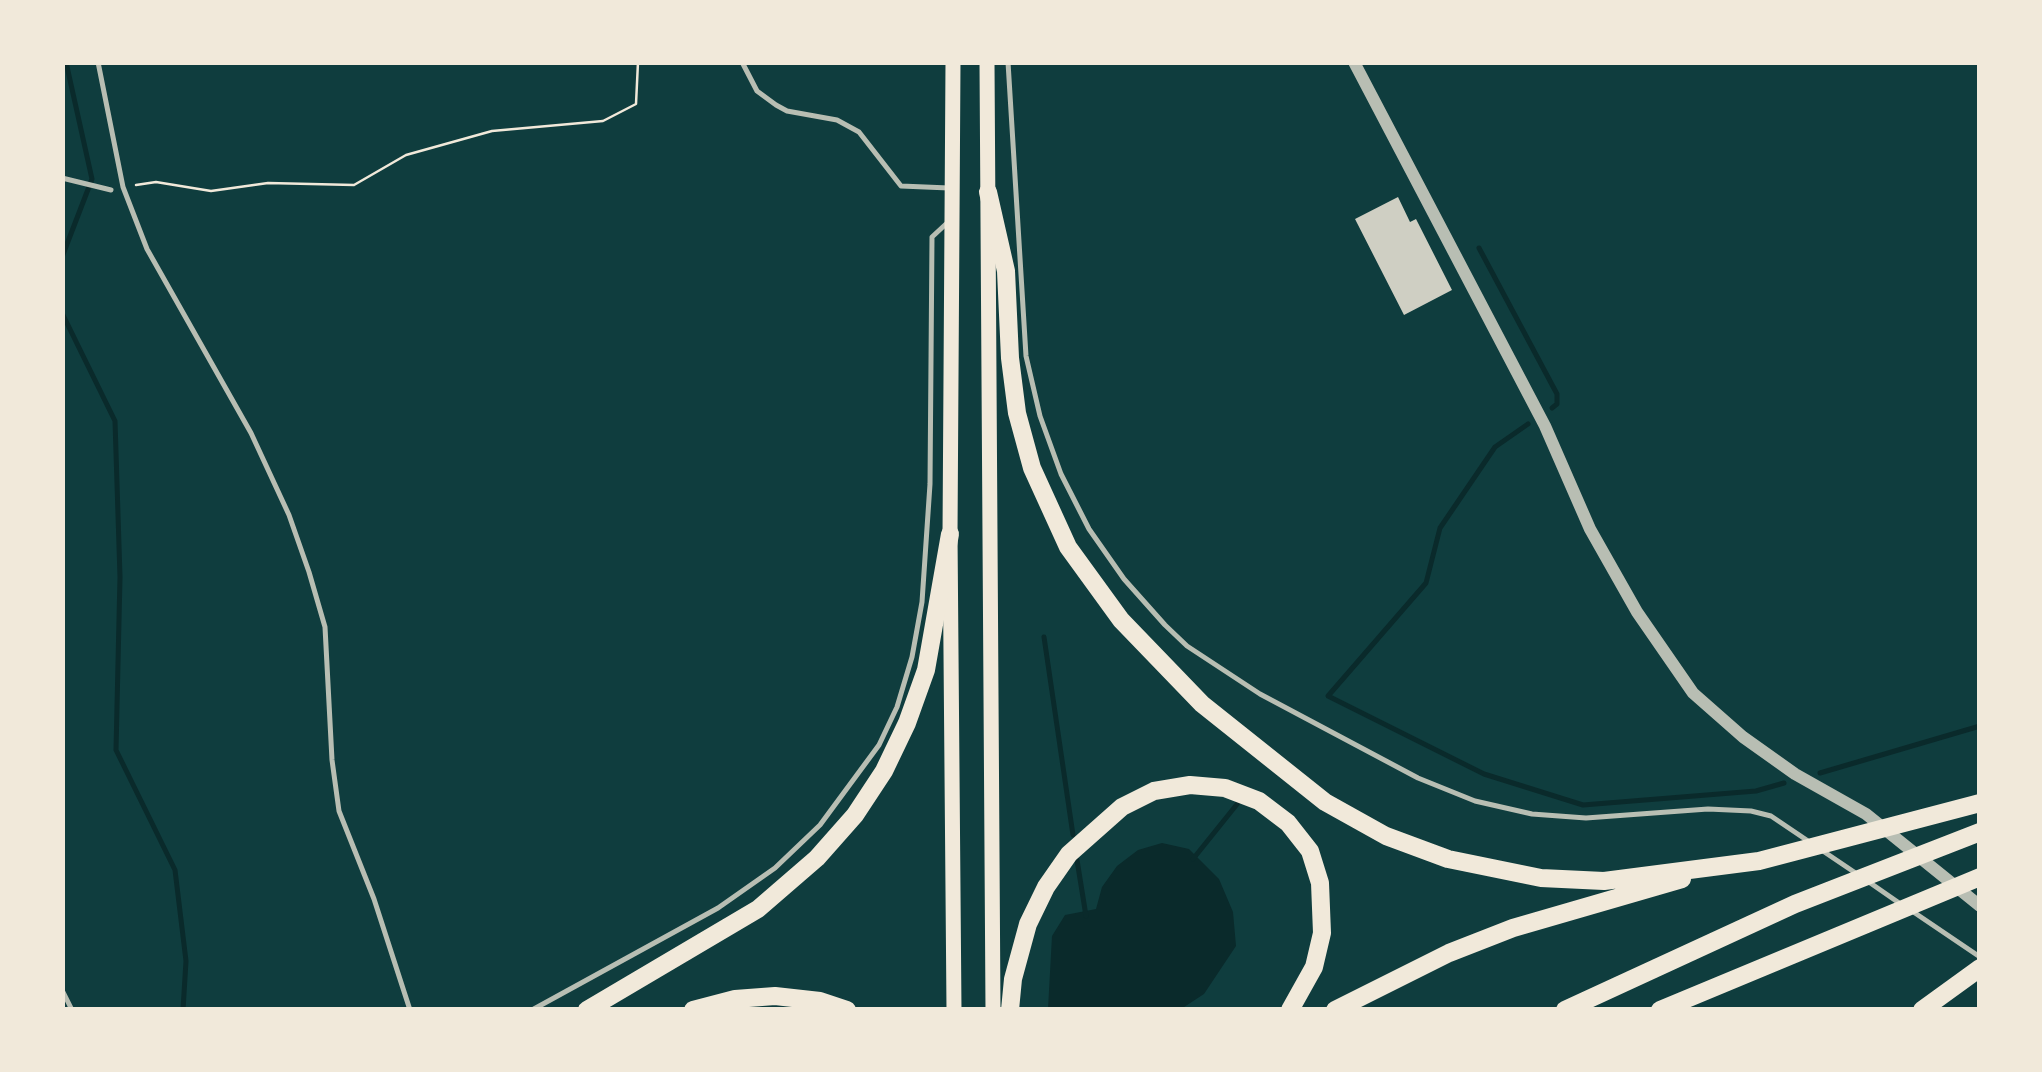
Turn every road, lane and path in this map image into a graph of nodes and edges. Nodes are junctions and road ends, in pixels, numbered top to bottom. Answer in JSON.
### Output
{"nodes":[{"id":1,"x":98,"y":62,"type":"edge"},
{"id":2,"x":638,"y":62,"type":"edge"},
{"id":3,"x":742,"y":62,"type":"edge"},
{"id":4,"x":953,"y":62,"type":"edge"},
{"id":5,"x":987,"y":62,"type":"edge"},
{"id":6,"x":1008,"y":62,"type":"edge"},
{"id":7,"x":1354,"y":62,"type":"edge"},
{"id":8,"x":62,"y":178,"type":"edge"},
{"id":9,"x":122,"y":187,"type":"junction"},
{"id":10,"x":952,"y":188,"type":"junction"},
{"id":11,"x":111,"y":190,"type":"dead end"},
{"id":12,"x":988,"y":192,"type":"junction"},
{"id":13,"x":952,"y":219,"type":"junction"},
{"id":14,"x":950,"y":534,"type":"junction"},
{"id":15,"x":1980,"y":803,"type":"edge"},
{"id":16,"x":1980,"y":832,"type":"edge"},
{"id":17,"x":1701,"y":870,"type":"junction"},
{"id":18,"x":1980,"y":876,"type":"edge"},
{"id":19,"x":1980,"y":906,"type":"edge"},
{"id":20,"x":1980,"y":957,"type":"edge"},
{"id":21,"x":1980,"y":968,"type":"edge"},
{"id":22,"x":62,"y":990,"type":"edge"},
{"id":23,"x":72,"y":1010,"type":"edge"},
{"id":24,"x":410,"y":1010,"type":"edge"},
{"id":25,"x":532,"y":1010,"type":"edge"},
{"id":26,"x":586,"y":1010,"type":"edge"},
{"id":27,"x":693,"y":1010,"type":"edge"},
{"id":28,"x":847,"y":1010,"type":"edge"},
{"id":29,"x":954,"y":1010,"type":"edge"},
{"id":30,"x":992,"y":1010,"type":"edge"},
{"id":31,"x":1010,"y":1010,"type":"edge"},
{"id":32,"x":1290,"y":1010,"type":"edge"},
{"id":33,"x":1335,"y":1010,"type":"edge"},
{"id":34,"x":1565,"y":1010,"type":"edge"},
{"id":35,"x":1660,"y":1010,"type":"edge"},
{"id":36,"x":1922,"y":1010,"type":"edge"}],
"edges":[{"from":1,"to":9,"type":"lane"},
{"from":2,"to":9,"type":"path"},
{"from":3,"to":10,"type":"lane"},
{"from":4,"to":10,"type":"main road"},
{"from":5,"to":12,"type":"main road"},
{"from":6,"to":20,"type":"lane"},
{"from":7,"to":19,"type":"street"},
{"from":8,"to":11,"type":"lane"},
{"from":9,"to":24,"type":"lane"},
{"from":10,"to":13,"type":"main road"},
{"from":12,"to":17,"type":"highway"},
{"from":12,"to":30,"type":"main road"},
{"from":13,"to":14,"type":"main road"},
{"from":13,"to":25,"type":"lane"},
{"from":14,"to":26,"type":"highway"},
{"from":14,"to":29,"type":"main road"},
{"from":15,"to":17,"type":"highway"},
{"from":16,"to":34,"type":"highway"},
{"from":17,"to":33,"type":"highway"},
{"from":18,"to":35,"type":"highway"},
{"from":21,"to":36,"type":"highway"},
{"from":22,"to":23,"type":"lane"},
{"from":27,"to":28,"type":"highway"},
{"from":31,"to":32,"type":"highway"}]}
